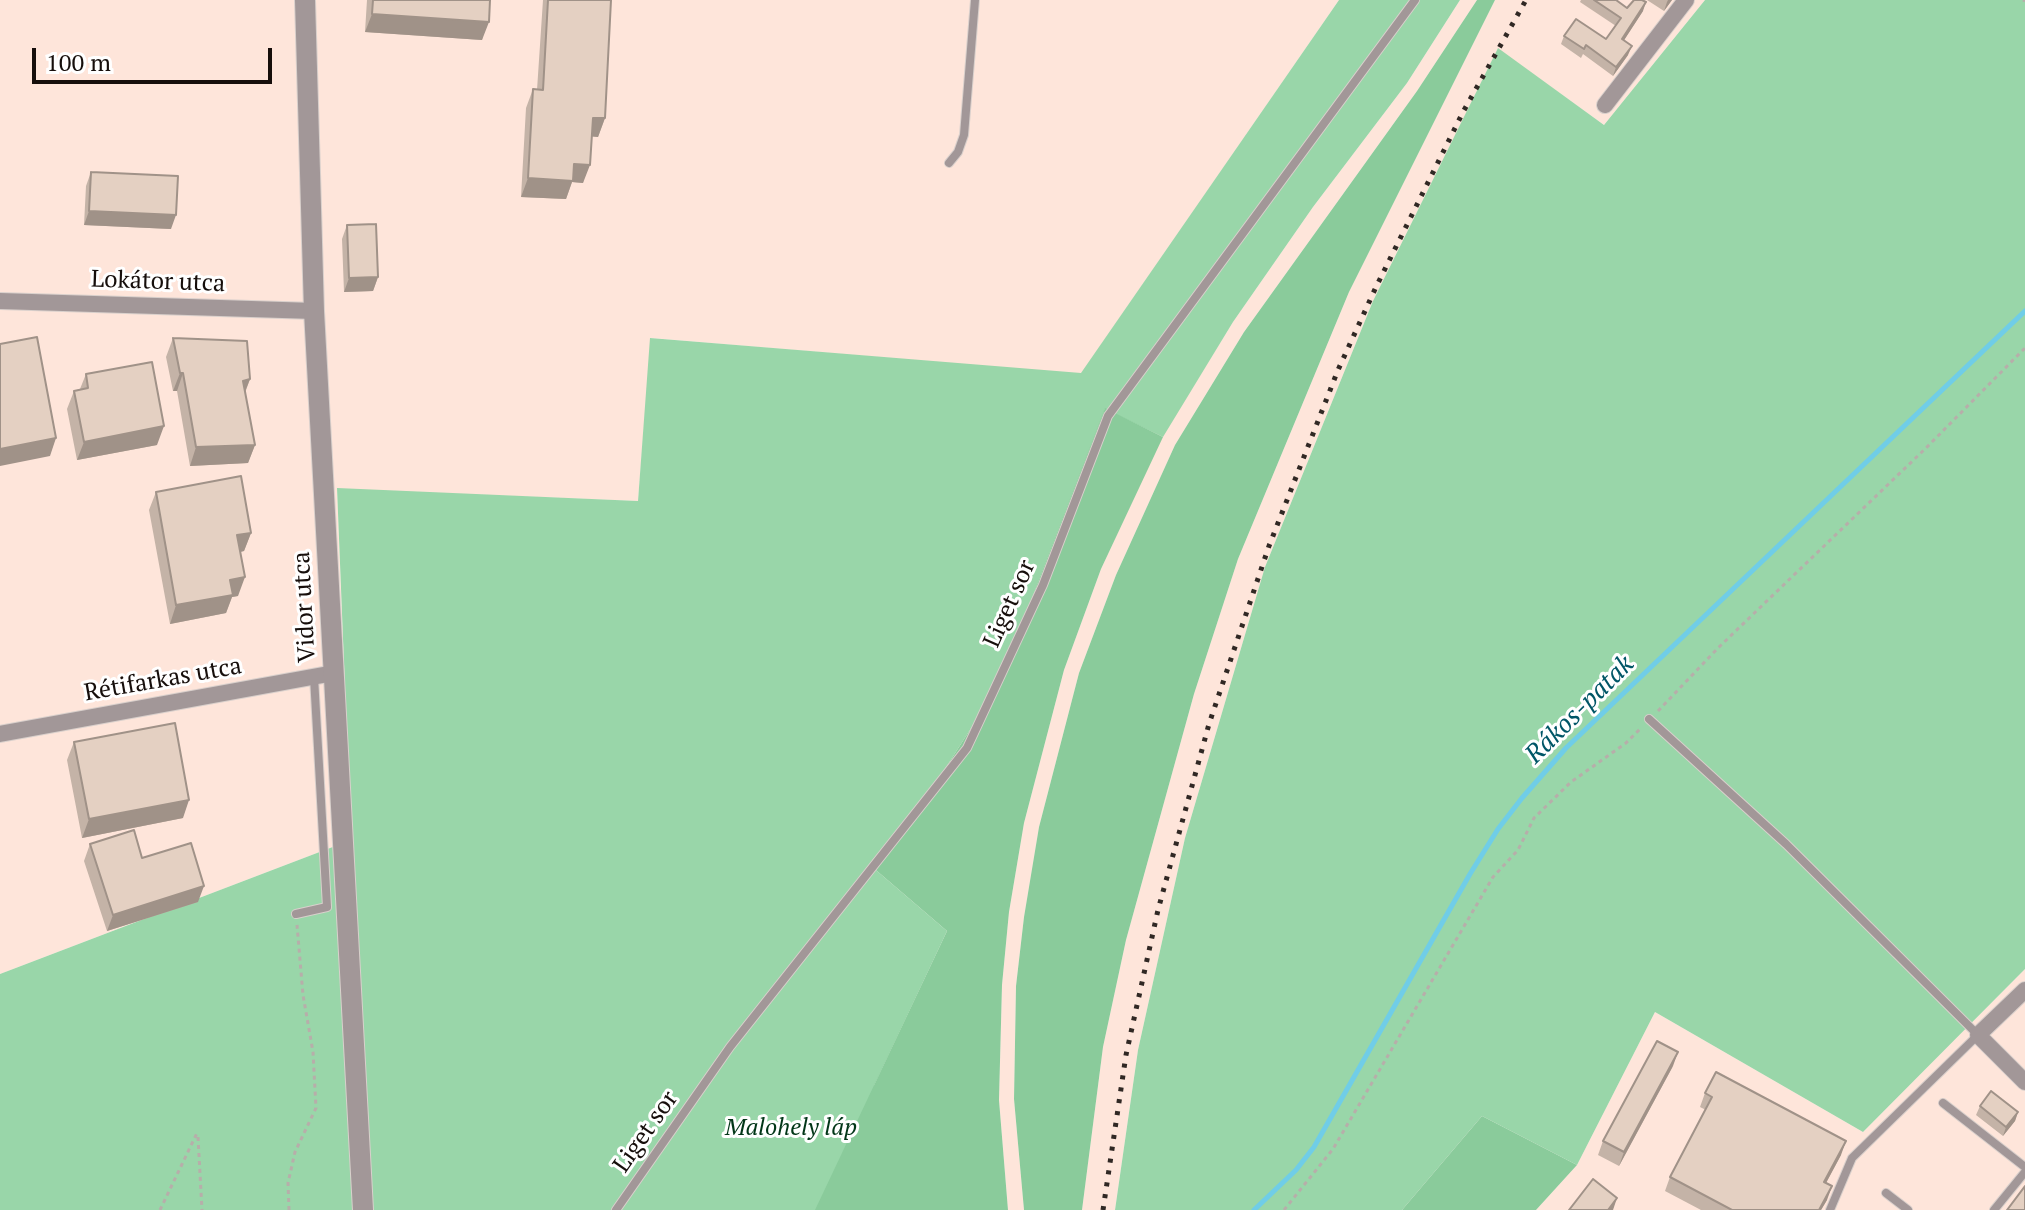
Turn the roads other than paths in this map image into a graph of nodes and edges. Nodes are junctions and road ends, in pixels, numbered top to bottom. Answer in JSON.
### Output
{"nodes":[{"id":1,"x":305,"y":0,"type":"edge"},
{"id":2,"x":975,"y":0,"type":"edge"},
{"id":3,"x":1415,"y":0,"type":"edge"},
{"id":4,"x":1686,"y":0,"type":"edge"},
{"id":5,"x":1605,"y":105,"type":"dead end"},
{"id":6,"x":949,"y":163,"type":"dead end"},
{"id":7,"x":0,"y":301,"type":"edge"},
{"id":8,"x":314,"y":311,"type":"junction"},
{"id":9,"x":334,"y":673,"type":"junction"},
{"id":10,"x":314,"y":677,"type":"junction"},
{"id":11,"x":1649,"y":719,"type":"road end"},
{"id":12,"x":0,"y":734,"type":"edge"},
{"id":13,"x":296,"y":914,"type":"road end"},
{"id":14,"x":2025,"y":990,"type":"edge"},
{"id":15,"x":1978,"y":1035,"type":"junction"},
{"id":16,"x":2025,"y":1082,"type":"edge"},
{"id":17,"x":1943,"y":1103,"type":"dead end"},
{"id":18,"x":2025,"y":1169,"type":"edge"},
{"id":19,"x":1886,"y":1193,"type":"dead end"},
{"id":20,"x":363,"y":1210,"type":"edge"},
{"id":21,"x":616,"y":1210,"type":"edge"},
{"id":22,"x":1830,"y":1210,"type":"edge"},
{"id":23,"x":1908,"y":1210,"type":"edge"},
{"id":24,"x":1994,"y":1210,"type":"edge"}],
"edges":[{"from":1,"to":8,"type":"street","name":"Vidor utca"},
{"from":2,"to":6,"type":"lane"},
{"from":3,"to":21,"type":"lane","name":"Liget sor"},
{"from":4,"to":5,"type":"street"},
{"from":7,"to":8,"type":"street","name":"Lokátor utca"},
{"from":8,"to":9,"type":"street","name":"Vidor utca"},
{"from":9,"to":10,"type":"street","name":"Rétifarkas utca"},
{"from":9,"to":20,"type":"street","name":"Vidor utca"},
{"from":10,"to":12,"type":"street","name":"Rétifarkas utca"},
{"from":10,"to":13,"type":"lane"},
{"from":11,"to":15,"type":"lane"},
{"from":14,"to":15,"type":"street"},
{"from":15,"to":16,"type":"street"},
{"from":15,"to":22,"type":"lane"},
{"from":17,"to":18,"type":"lane"},
{"from":18,"to":24,"type":"lane"},
{"from":19,"to":23,"type":"lane"}]}
